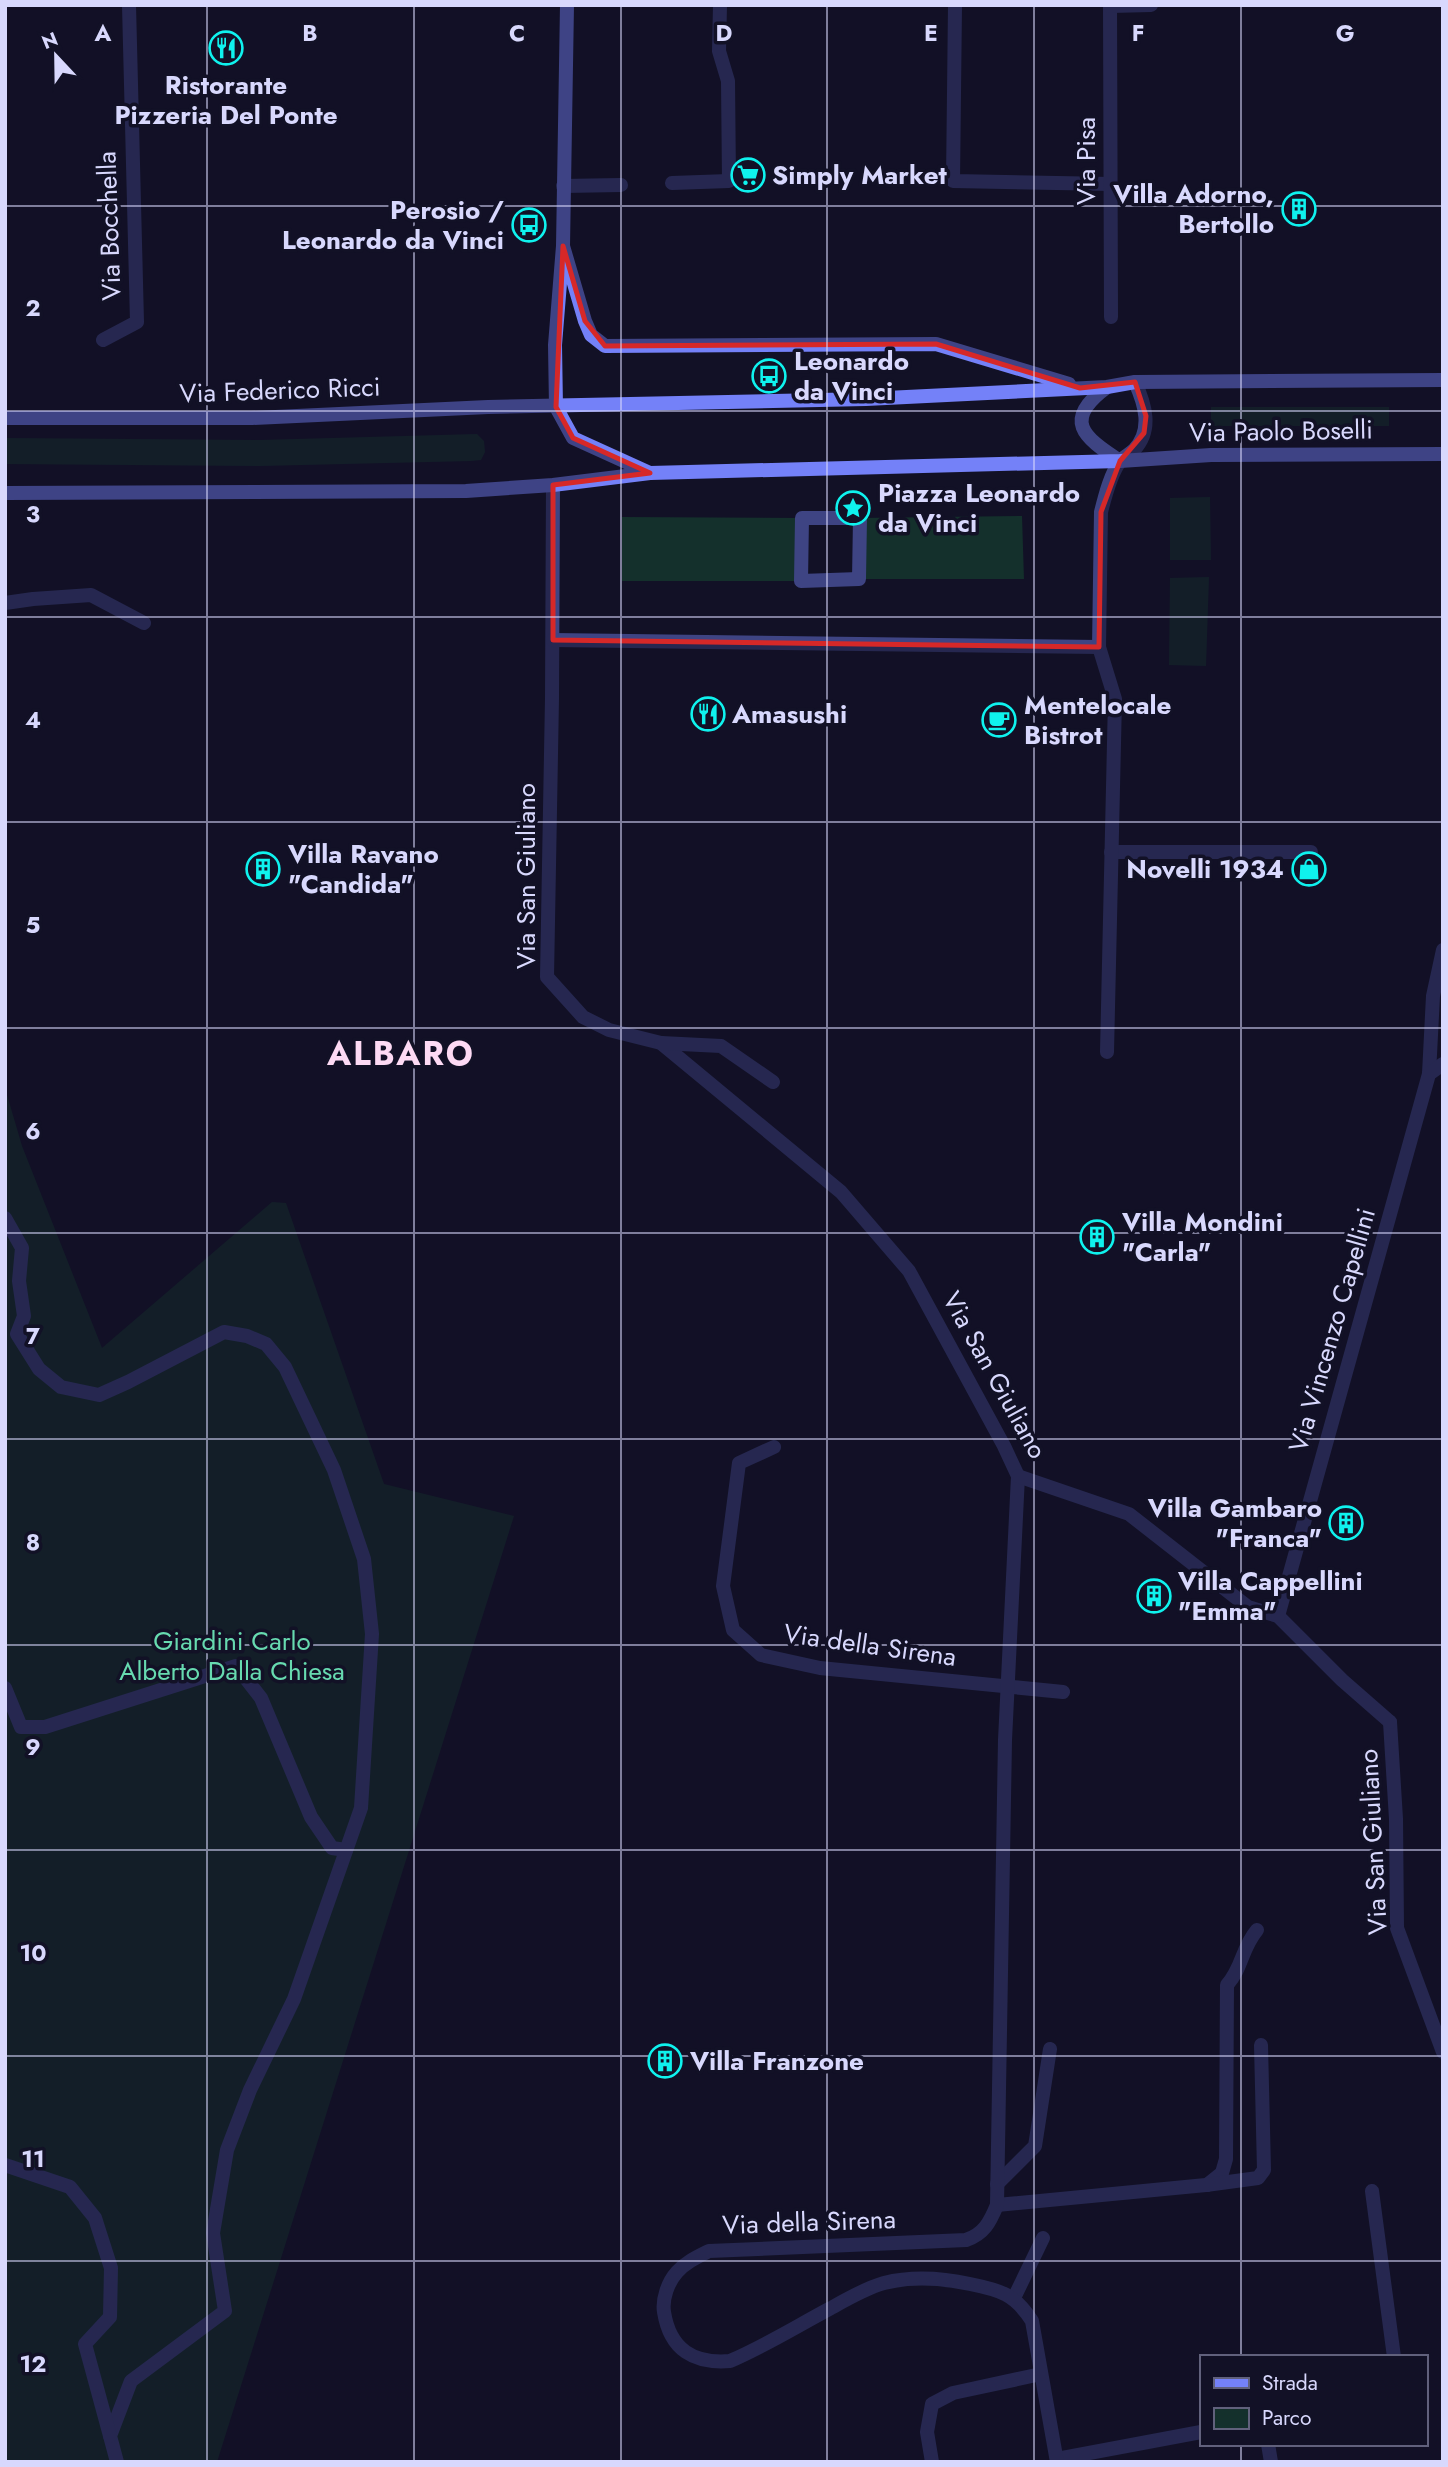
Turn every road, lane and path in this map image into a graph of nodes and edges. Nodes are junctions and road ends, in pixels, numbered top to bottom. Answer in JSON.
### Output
{"nodes":[{"id":1,"x":129,"y":5,"type":"edge"},
{"id":2,"x":567,"y":5,"type":"edge"},
{"id":3,"x":720,"y":5,"type":"edge"},
{"id":4,"x":955,"y":5,"type":"edge"},
{"id":5,"x":1151,"y":5,"type":"edge"},
{"id":6,"x":1110,"y":6,"type":"edge"},
{"id":7,"x":673,"y":183,"type":"dead end"},
{"id":8,"x":1111,"y":184,"type":"junction"},
{"id":9,"x":621,"y":185,"type":"dead end"},
{"id":10,"x":564,"y":186,"type":"junction"},
{"id":11,"x":563,"y":246,"type":"junction"},
{"id":12,"x":1111,"y":317,"type":"dead end"},
{"id":13,"x":103,"y":340,"type":"dead end"},
{"id":14,"x":1443,"y":380,"type":"edge"},
{"id":15,"x":1135,"y":382,"type":"junction"},
{"id":16,"x":1107,"y":387,"type":"junction"},
{"id":17,"x":1080,"y":388,"type":"junction"},
{"id":18,"x":556,"y":407,"type":"junction"},
{"id":19,"x":5,"y":418,"type":"edge"},
{"id":20,"x":1443,"y":454,"type":"edge"},
{"id":21,"x":1120,"y":461,"type":"junction"},
{"id":22,"x":650,"y":473,"type":"junction"},
{"id":23,"x":553,"y":485,"type":"junction"},
{"id":24,"x":5,"y":493,"type":"edge"},
{"id":25,"x":860,"y":518,"type":"joint"},
{"id":26,"x":5,"y":603,"type":"edge"},
{"id":27,"x":144,"y":623,"type":"dead end"},
{"id":28,"x":553,"y":640,"type":"junction"},
{"id":29,"x":1099,"y":647,"type":"junction"},
{"id":30,"x":1111,"y":852,"type":"junction"},
{"id":31,"x":1311,"y":852,"type":"dead end"},
{"id":32,"x":1443,"y":950,"type":"edge"},
{"id":33,"x":661,"y":1043,"type":"junction"},
{"id":34,"x":1107,"y":1052,"type":"dead end"},
{"id":35,"x":1443,"y":1064,"type":"edge"},
{"id":36,"x":1429,"y":1074,"type":"junction"},
{"id":37,"x":773,"y":1082,"type":"dead end"},
{"id":38,"x":5,"y":1218,"type":"edge"},
{"id":39,"x":11,"y":1338,"type":"edge"},
{"id":40,"x":774,"y":1447,"type":"dead end"},
{"id":41,"x":1018,"y":1476,"type":"junction"},
{"id":42,"x":1278,"y":1616,"type":"junction"},
{"id":43,"x":5,"y":1688,"type":"edge"},
{"id":44,"x":1007,"y":1688,"type":"junction"},
{"id":45,"x":1063,"y":1692,"type":"dead end"},
{"id":46,"x":346,"y":1850,"type":"junction"},
{"id":47,"x":1256,"y":1930,"type":"dead end"},
{"id":48,"x":1261,"y":2045,"type":"dead end"},
{"id":49,"x":1050,"y":2049,"type":"dead end"},
{"id":50,"x":1443,"y":2052,"type":"edge"},
{"id":51,"x":5,"y":2165,"type":"edge"},
{"id":52,"x":997,"y":2184,"type":"junction"},
{"id":53,"x":1206,"y":2185,"type":"junction"},
{"id":54,"x":1372,"y":2191,"type":"dead end"},
{"id":55,"x":997,"y":2205,"type":"junction"},
{"id":56,"x":1043,"y":2238,"type":"dead end"},
{"id":57,"x":1014,"y":2298,"type":"junction"},
{"id":58,"x":1394,"y":2355,"type":"edge"},
{"id":59,"x":1041,"y":2374,"type":"junction"},
{"id":60,"x":1200,"y":2432,"type":"edge"},
{"id":61,"x":110,"y":2435,"type":"junction"},
{"id":62,"x":1057,"y":2460,"type":"edge"},
{"id":63,"x":117,"y":2462,"type":"edge"},
{"id":64,"x":932,"y":2462,"type":"edge"}],
"edges":[{"from":1,"to":13,"type":"street","name":"Via Bocchella"},
{"from":2,"to":10,"type":"main road"},
{"from":3,"to":7,"type":"street"},
{"from":4,"to":8,"type":"street"},
{"from":5,"to":6,"type":"street"},
{"from":6,"to":8,"type":"street","name":"Via Pisa"},
{"from":8,"to":12,"type":"street","name":"Via Pisa"},
{"from":9,"to":10,"type":"street"},
{"from":10,"to":11,"type":"main road"},
{"from":11,"to":17,"type":"main road"},
{"from":11,"to":18,"type":"main road"},
{"from":14,"to":15,"type":"main road","name":"Via Paolo Boselli"},
{"from":15,"to":16,"type":"main road"},
{"from":15,"to":21,"type":"street"},
{"from":16,"to":17,"type":"main road"},
{"from":16,"to":21,"type":"street"},
{"from":17,"to":18,"type":"main road"},
{"from":18,"to":19,"type":"main road","name":"Via Federico Ricci"},
{"from":18,"to":22,"type":"main road"},
{"from":20,"to":21,"type":"main road","name":"Via Paolo Boselli"},
{"from":21,"to":22,"type":"main road"},
{"from":21,"to":29,"type":"street"},
{"from":22,"to":23,"type":"main road"},
{"from":23,"to":24,"type":"main road"},
{"from":23,"to":28,"type":"street"},
{"from":25,"to":25,"type":"street"},
{"from":26,"to":27,"type":"street"},
{"from":28,"to":29,"type":"street"},
{"from":28,"to":33,"type":"street","name":"Via San Giuliano"},
{"from":29,"to":30,"type":"street"},
{"from":30,"to":31,"type":"street"},
{"from":30,"to":34,"type":"street"},
{"from":32,"to":36,"type":"street","name":"Via Vincenzo Capellini"},
{"from":33,"to":37,"type":"street","name":"Via San Giuliano"},
{"from":33,"to":41,"type":"street","name":"Via San Giuliano"},
{"from":35,"to":36,"type":"street"},
{"from":36,"to":42,"type":"street","name":"Via Vincenzo Capellini"},
{"from":38,"to":39,"type":"street"},
{"from":39,"to":46,"type":"street"},
{"from":40,"to":44,"type":"street","name":"Via della Sirena"},
{"from":41,"to":42,"type":"street","name":"Via San Giuliano"},
{"from":41,"to":44,"type":"street"},
{"from":42,"to":50,"type":"street","name":"Via San Giuliano"},
{"from":43,"to":46,"type":"street"},
{"from":44,"to":45,"type":"street","name":"Via della Sirena"},
{"from":44,"to":52,"type":"street"},
{"from":46,"to":61,"type":"street"},
{"from":47,"to":53,"type":"street"},
{"from":48,"to":53,"type":"street"},
{"from":49,"to":52,"type":"street"},
{"from":51,"to":61,"type":"street"},
{"from":52,"to":55,"type":"street"},
{"from":53,"to":55,"type":"street"},
{"from":54,"to":58,"type":"street"},
{"from":55,"to":57,"type":"street","name":"Via della Sirena"},
{"from":56,"to":57,"type":"street"},
{"from":57,"to":59,"type":"street"},
{"from":59,"to":62,"type":"street"},
{"from":59,"to":64,"type":"street"},
{"from":60,"to":62,"type":"street"},
{"from":61,"to":63,"type":"street"}]}
